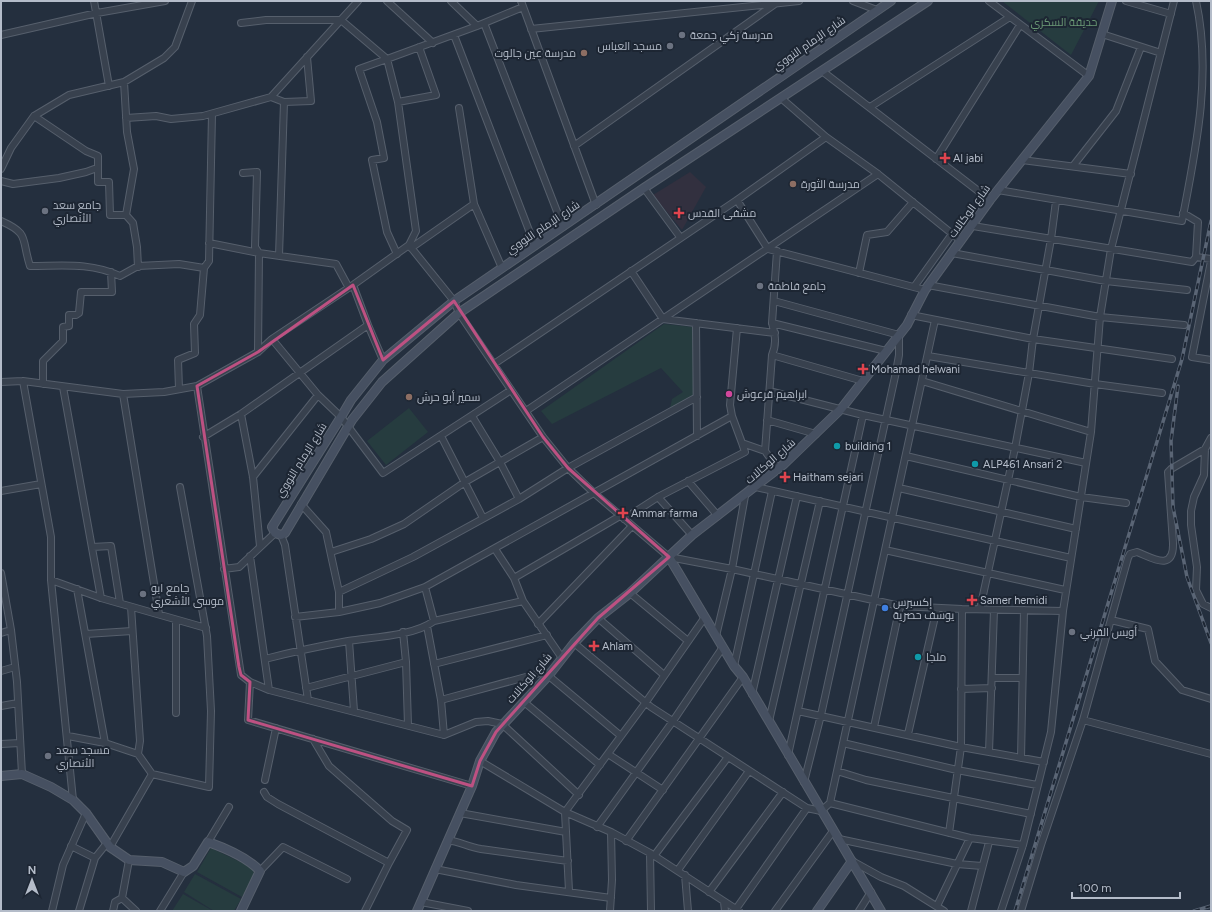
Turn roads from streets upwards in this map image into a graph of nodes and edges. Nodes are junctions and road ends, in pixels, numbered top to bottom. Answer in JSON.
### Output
{"nodes":[{"id":1,"x":94,"y":1,"type":"edge"},
{"id":2,"x":165,"y":1,"type":"edge"},
{"id":3,"x":192,"y":1,"type":"edge"},
{"id":4,"x":358,"y":1,"type":"edge"},
{"id":5,"x":387,"y":1,"type":"edge"},
{"id":6,"x":451,"y":1,"type":"edge"},
{"id":7,"x":798,"y":1,"type":"edge"},
{"id":8,"x":853,"y":1,"type":"edge"},
{"id":9,"x":890,"y":1,"type":"edge"},
{"id":10,"x":928,"y":1,"type":"edge"},
{"id":11,"x":988,"y":1,"type":"edge"},
{"id":12,"x":1112,"y":1,"type":"edge"},
{"id":13,"x":1126,"y":1,"type":"edge"},
{"id":14,"x":1174,"y":1,"type":"edge"},
{"id":15,"x":1196,"y":1,"type":"edge"},
{"id":16,"x":776,"y":3,"type":"junction"},
{"id":17,"x":522,"y":4,"type":"edge"},
{"id":18,"x":877,"y":10,"type":"junction"},
{"id":19,"x":97,"y":13,"type":"junction"},
{"id":20,"x":1171,"y":14,"type":"junction"},
{"id":21,"x":1010,"y":17,"type":"junction"},
{"id":22,"x":341,"y":20,"type":"junction"},
{"id":23,"x":241,"y":23,"type":"dead end"},
{"id":24,"x":484,"y":24,"type":"junction"},
{"id":25,"x":1020,"y":24,"type":"junction"},
{"id":26,"x":477,"y":26,"type":"junction"},
{"id":27,"x":531,"y":29,"type":"junction"},
{"id":28,"x":1102,"y":34,"type":"junction"},
{"id":29,"x":1,"y":35,"type":"edge"},
{"id":30,"x":454,"y":35,"type":"junction"},
{"id":31,"x":433,"y":43,"type":"junction"},
{"id":32,"x":419,"y":47,"type":"junction"},
{"id":33,"x":1141,"y":47,"type":"junction"},
{"id":34,"x":1161,"y":53,"type":"junction"},
{"id":35,"x":307,"y":57,"type":"junction"},
{"id":36,"x":387,"y":59,"type":"junction"},
{"id":37,"x":822,"y":71,"type":"junction"},
{"id":38,"x":1089,"y":76,"type":"junction"},
{"id":39,"x":124,"y":82,"type":"junction"},
{"id":40,"x":109,"y":86,"type":"junction"},
{"id":41,"x":271,"y":97,"type":"junction"},
{"id":42,"x":781,"y":98,"type":"junction"},
{"id":43,"x":284,"y":102,"type":"junction"},
{"id":44,"x":398,"y":102,"type":"junction"},
{"id":45,"x":459,"y":108,"type":"dead end"},
{"id":46,"x":870,"y":108,"type":"junction"},
{"id":47,"x":212,"y":114,"type":"junction"},
{"id":48,"x":34,"y":116,"type":"junction"},
{"id":49,"x":126,"y":118,"type":"junction"},
{"id":50,"x":826,"y":136,"type":"junction"},
{"id":51,"x":574,"y":146,"type":"junction"},
{"id":52,"x":936,"y":158,"type":"junction"},
{"id":53,"x":1022,"y":160,"type":"junction"},
{"id":54,"x":1074,"y":166,"type":"junction"},
{"id":55,"x":97,"y":168,"type":"junction"},
{"id":56,"x":1,"y":169,"type":"edge"},
{"id":57,"x":243,"y":173,"type":"dead end"},
{"id":58,"x":878,"y":174,"type":"junction"},
{"id":59,"x":1131,"y":174,"type":"junction"},
{"id":60,"x":1,"y":181,"type":"edge"},
{"id":61,"x":644,"y":188,"type":"junction"},
{"id":62,"x":998,"y":190,"type":"junction"},
{"id":63,"x":737,"y":200,"type":"junction"},
{"id":64,"x":990,"y":200,"type":"junction"},
{"id":65,"x":1056,"y":201,"type":"junction"},
{"id":66,"x":913,"y":202,"type":"junction"},
{"id":67,"x":474,"y":204,"type":"junction"},
{"id":68,"x":596,"y":205,"type":"junction"},
{"id":69,"x":1122,"y":212,"type":"junction"},
{"id":70,"x":1183,"y":213,"type":"junction"},
{"id":71,"x":126,"y":215,"type":"junction"},
{"id":72,"x":1,"y":221,"type":"edge"},
{"id":73,"x":973,"y":226,"type":"junction"},
{"id":74,"x":562,"y":227,"type":"junction"},
{"id":75,"x":952,"y":234,"type":"junction"},
{"id":76,"x":680,"y":237,"type":"junction"},
{"id":77,"x":1051,"y":239,"type":"junction"},
{"id":78,"x":961,"y":241,"type":"junction"},
{"id":79,"x":209,"y":242,"type":"junction"},
{"id":80,"x":535,"y":246,"type":"junction"},
{"id":81,"x":410,"y":247,"type":"junction"},
{"id":82,"x":768,"y":249,"type":"junction"},
{"id":83,"x":1111,"y":249,"type":"junction"},
{"id":84,"x":777,"y":251,"type":"junction"},
{"id":85,"x":952,"y":252,"type":"junction"},
{"id":86,"x":260,"y":253,"type":"junction"},
{"id":87,"x":397,"y":254,"type":"junction"},
{"id":88,"x":279,"y":256,"type":"junction"},
{"id":89,"x":1196,"y":257,"type":"junction"},
{"id":90,"x":1211,"y":260,"type":"edge"},
{"id":91,"x":138,"y":267,"type":"junction"},
{"id":92,"x":204,"y":268,"type":"junction"},
{"id":93,"x":502,"y":268,"type":"junction"},
{"id":94,"x":631,"y":271,"type":"junction"},
{"id":95,"x":1044,"y":271,"type":"junction"},
{"id":96,"x":111,"y":272,"type":"junction"},
{"id":97,"x":859,"y":273,"type":"junction"},
{"id":98,"x":1106,"y":281,"type":"junction"},
{"id":99,"x":351,"y":287,"type":"junction"},
{"id":100,"x":914,"y":287,"type":"junction"},
{"id":101,"x":927,"y":287,"type":"junction"},
{"id":102,"x":1187,"y":290,"type":"dead end"},
{"id":103,"x":454,"y":301,"type":"junction"},
{"id":104,"x":774,"y":301,"type":"junction"},
{"id":105,"x":1039,"y":305,"type":"junction"},
{"id":106,"x":459,"y":313,"type":"junction"},
{"id":107,"x":911,"y":315,"type":"junction"},
{"id":108,"x":1100,"y":317,"type":"junction"},
{"id":109,"x":663,"y":319,"type":"junction"},
{"id":110,"x":936,"y":320,"type":"junction"},
{"id":111,"x":696,"y":323,"type":"junction"},
{"id":112,"x":772,"y":323,"type":"junction"},
{"id":113,"x":368,"y":326,"type":"junction"},
{"id":114,"x":1184,"y":326,"type":"dead end"},
{"id":115,"x":738,"y":328,"type":"junction"},
{"id":116,"x":775,"y":333,"type":"junction"},
{"id":117,"x":899,"y":335,"type":"junction"},
{"id":118,"x":272,"y":339,"type":"junction"},
{"id":119,"x":1033,"y":339,"type":"junction"},
{"id":120,"x":1097,"y":348,"type":"junction"},
{"id":121,"x":886,"y":351,"type":"junction"},
{"id":122,"x":258,"y":352,"type":"junction"},
{"id":123,"x":772,"y":355,"type":"junction"},
{"id":124,"x":928,"y":356,"type":"junction"},
{"id":125,"x":1172,"y":359,"type":"dead end"},
{"id":126,"x":383,"y":360,"type":"junction"},
{"id":127,"x":1211,"y":360,"type":"edge"},
{"id":128,"x":494,"y":364,"type":"junction"},
{"id":129,"x":299,"y":373,"type":"junction"},
{"id":130,"x":1029,"y":373,"type":"junction"},
{"id":131,"x":22,"y":381,"type":"junction"},
{"id":132,"x":863,"y":381,"type":"junction"},
{"id":133,"x":1,"y":382,"type":"edge"},
{"id":134,"x":922,"y":382,"type":"junction"},
{"id":135,"x":42,"y":384,"type":"junction"},
{"id":136,"x":1095,"y":384,"type":"junction"},
{"id":137,"x":197,"y":386,"type":"junction"},
{"id":138,"x":63,"y":388,"type":"junction"},
{"id":139,"x":179,"y":389,"type":"junction"},
{"id":140,"x":511,"y":390,"type":"junction"},
{"id":141,"x":769,"y":391,"type":"junction"},
{"id":142,"x":1162,"y":393,"type":"dead end"},
{"id":143,"x":123,"y":394,"type":"junction"},
{"id":144,"x":318,"y":395,"type":"junction"},
{"id":145,"x":698,"y":397,"type":"junction"},
{"id":146,"x":842,"y":409,"type":"junction"},
{"id":147,"x":526,"y":411,"type":"junction"},
{"id":148,"x":1022,"y":412,"type":"junction"},
{"id":149,"x":241,"y":414,"type":"junction"},
{"id":150,"x":863,"y":414,"type":"junction"},
{"id":151,"x":472,"y":416,"type":"junction"},
{"id":152,"x":732,"y":416,"type":"junction"},
{"id":153,"x":341,"y":417,"type":"junction"},
{"id":154,"x":885,"y":419,"type":"junction"},
{"id":155,"x":767,"y":420,"type":"junction"},
{"id":156,"x":348,"y":426,"type":"junction"},
{"id":157,"x":912,"y":426,"type":"junction"},
{"id":158,"x":1091,"y":432,"type":"junction"},
{"id":159,"x":816,"y":434,"type":"junction"},
{"id":160,"x":441,"y":436,"type":"junction"},
{"id":161,"x":698,"y":436,"type":"junction"},
{"id":162,"x":203,"y":437,"type":"junction"},
{"id":163,"x":543,"y":438,"type":"junction"},
{"id":164,"x":1211,"y":438,"type":"edge"},
{"id":165,"x":742,"y":442,"type":"junction"},
{"id":166,"x":1015,"y":448,"type":"junction"},
{"id":167,"x":1205,"y":449,"type":"junction"},
{"id":168,"x":765,"y":451,"type":"junction"},
{"id":169,"x":906,"y":456,"type":"junction"},
{"id":170,"x":500,"y":462,"type":"junction"},
{"id":171,"x":1086,"y":463,"type":"junction"},
{"id":172,"x":568,"y":468,"type":"junction"},
{"id":173,"x":778,"y":469,"type":"junction"},
{"id":174,"x":253,"y":478,"type":"junction"},
{"id":175,"x":1008,"y":480,"type":"junction"},
{"id":176,"x":688,"y":481,"type":"junction"},
{"id":177,"x":465,"y":482,"type":"junction"},
{"id":178,"x":41,"y":484,"type":"junction"},
{"id":179,"x":180,"y":487,"type":"dead end"},
{"id":180,"x":756,"y":487,"type":"junction"},
{"id":181,"x":899,"y":488,"type":"junction"},
{"id":182,"x":1,"y":491,"type":"edge"},
{"id":183,"x":772,"y":491,"type":"junction"},
{"id":184,"x":594,"y":493,"type":"junction"},
{"id":185,"x":744,"y":496,"type":"junction"},
{"id":186,"x":796,"y":496,"type":"junction"},
{"id":187,"x":658,"y":497,"type":"junction"},
{"id":188,"x":1081,"y":497,"type":"junction"},
{"id":189,"x":519,"y":499,"type":"junction"},
{"id":190,"x":820,"y":501,"type":"junction"},
{"id":191,"x":1126,"y":503,"type":"dead end"},
{"id":192,"x":301,"y":504,"type":"junction"},
{"id":193,"x":842,"y":506,"type":"junction"},
{"id":194,"x":866,"y":512,"type":"junction"},
{"id":195,"x":1001,"y":512,"type":"junction"},
{"id":196,"x":718,"y":516,"type":"junction"},
{"id":197,"x":622,"y":517,"type":"junction"},
{"id":198,"x":484,"y":518,"type":"junction"},
{"id":199,"x":892,"y":518,"type":"junction"},
{"id":200,"x":632,"y":526,"type":"junction"},
{"id":201,"x":1076,"y":529,"type":"junction"},
{"id":202,"x":278,"y":534,"type":"junction"},
{"id":203,"x":692,"y":535,"type":"junction"},
{"id":204,"x":995,"y":541,"type":"junction"},
{"id":205,"x":260,"y":546,"type":"junction"},
{"id":206,"x":92,"y":547,"type":"junction"},
{"id":207,"x":495,"y":549,"type":"junction"},
{"id":208,"x":885,"y":550,"type":"junction"},
{"id":209,"x":331,"y":552,"type":"junction"},
{"id":210,"x":250,"y":556,"type":"junction"},
{"id":211,"x":669,"y":557,"type":"junction"},
{"id":212,"x":1071,"y":558,"type":"junction"},
{"id":213,"x":224,"y":569,"type":"junction"},
{"id":214,"x":732,"y":569,"type":"junction"},
{"id":215,"x":988,"y":572,"type":"junction"},
{"id":216,"x":1,"y":573,"type":"edge"},
{"id":217,"x":755,"y":574,"type":"junction"},
{"id":218,"x":514,"y":578,"type":"junction"},
{"id":219,"x":51,"y":580,"type":"junction"},
{"id":220,"x":778,"y":580,"type":"junction"},
{"id":221,"x":801,"y":585,"type":"junction"},
{"id":222,"x":425,"y":587,"type":"junction"},
{"id":223,"x":78,"y":589,"type":"junction"},
{"id":224,"x":1065,"y":590,"type":"junction"},
{"id":225,"x":825,"y":591,"type":"junction"},
{"id":226,"x":339,"y":592,"type":"junction"},
{"id":227,"x":630,"y":593,"type":"junction"},
{"id":228,"x":848,"y":596,"type":"junction"},
{"id":229,"x":101,"y":598,"type":"junction"},
{"id":230,"x":523,"y":601,"type":"junction"},
{"id":231,"x":874,"y":602,"type":"junction"},
{"id":232,"x":120,"y":603,"type":"junction"},
{"id":233,"x":900,"y":606,"type":"junction"},
{"id":234,"x":131,"y":607,"type":"junction"},
{"id":235,"x":937,"y":608,"type":"junction"},
{"id":236,"x":1211,"y":608,"type":"edge"},
{"id":237,"x":962,"y":610,"type":"junction"},
{"id":238,"x":980,"y":610,"type":"junction"},
{"id":239,"x":994,"y":610,"type":"junction"},
{"id":240,"x":1024,"y":610,"type":"junction"},
{"id":241,"x":1062,"y":610,"type":"junction"},
{"id":242,"x":339,"y":612,"type":"junction"},
{"id":243,"x":159,"y":614,"type":"junction"},
{"id":244,"x":295,"y":617,"type":"junction"},
{"id":245,"x":705,"y":617,"type":"junction"},
{"id":246,"x":598,"y":618,"type":"junction"},
{"id":247,"x":176,"y":620,"type":"junction"},
{"id":248,"x":1111,"y":620,"type":"junction"},
{"id":249,"x":434,"y":621,"type":"junction"},
{"id":250,"x":538,"y":624,"type":"junction"},
{"id":251,"x":428,"y":626,"type":"junction"},
{"id":252,"x":206,"y":628,"type":"junction"},
{"id":253,"x":11,"y":630,"type":"junction"},
{"id":254,"x":132,"y":631,"type":"junction"},
{"id":255,"x":403,"y":632,"type":"junction"},
{"id":256,"x":1,"y":633,"type":"edge"},
{"id":257,"x":86,"y":634,"type":"junction"},
{"id":258,"x":547,"y":635,"type":"junction"},
{"id":259,"x":716,"y":636,"type":"junction"},
{"id":260,"x":349,"y":641,"type":"junction"},
{"id":261,"x":688,"y":641,"type":"junction"},
{"id":262,"x":574,"y":643,"type":"junction"},
{"id":263,"x":723,"y":647,"type":"junction"},
{"id":264,"x":300,"y":650,"type":"junction"},
{"id":265,"x":562,"y":658,"type":"junction"},
{"id":266,"x":265,"y":659,"type":"junction"},
{"id":267,"x":406,"y":662,"type":"junction"},
{"id":268,"x":434,"y":664,"type":"junction"},
{"id":269,"x":734,"y":666,"type":"junction"},
{"id":270,"x":15,"y":667,"type":"junction"},
{"id":271,"x":1,"y":671,"type":"edge"},
{"id":272,"x":549,"y":675,"type":"junction"},
{"id":273,"x":664,"y":675,"type":"junction"},
{"id":274,"x":351,"y":676,"type":"junction"},
{"id":275,"x":743,"y":677,"type":"junction"},
{"id":276,"x":993,"y":678,"type":"junction"},
{"id":277,"x":1022,"y":678,"type":"junction"},
{"id":278,"x":250,"y":682,"type":"junction"},
{"id":279,"x":306,"y":688,"type":"junction"},
{"id":280,"x":961,"y":688,"type":"junction"},
{"id":281,"x":992,"y":688,"type":"junction"},
{"id":282,"x":269,"y":690,"type":"junction"},
{"id":283,"x":752,"y":694,"type":"junction"},
{"id":284,"x":1211,"y":699,"type":"edge"},
{"id":285,"x":308,"y":700,"type":"junction"},
{"id":286,"x":441,"y":700,"type":"junction"},
{"id":287,"x":524,"y":702,"type":"junction"},
{"id":288,"x":646,"y":702,"type":"junction"},
{"id":289,"x":18,"y":703,"type":"junction"},
{"id":290,"x":1,"y":706,"type":"edge"},
{"id":291,"x":354,"y":711,"type":"junction"},
{"id":292,"x":798,"y":711,"type":"junction"},
{"id":293,"x":176,"y":713,"type":"dead end"},
{"id":294,"x":821,"y":716,"type":"junction"},
{"id":295,"x":1084,"y":720,"type":"junction"},
{"id":296,"x":673,"y":721,"type":"junction"},
{"id":297,"x":769,"y":721,"type":"junction"},
{"id":298,"x":847,"y":721,"type":"junction"},
{"id":299,"x":502,"y":724,"type":"junction"},
{"id":300,"x":408,"y":725,"type":"junction"},
{"id":301,"x":874,"y":727,"type":"junction"},
{"id":302,"x":276,"y":728,"type":"junction"},
{"id":303,"x":908,"y":734,"type":"junction"},
{"id":304,"x":444,"y":735,"type":"junction"},
{"id":305,"x":68,"y":736,"type":"junction"},
{"id":306,"x":621,"y":736,"type":"junction"},
{"id":307,"x":700,"y":738,"type":"junction"},
{"id":308,"x":314,"y":739,"type":"junction"},
{"id":309,"x":20,"y":743,"type":"junction"},
{"id":310,"x":105,"y":743,"type":"junction"},
{"id":311,"x":843,"y":743,"type":"junction"},
{"id":312,"x":1,"y":744,"type":"edge"},
{"id":313,"x":960,"y":747,"type":"junction"},
{"id":314,"x":989,"y":752,"type":"junction"},
{"id":315,"x":138,"y":754,"type":"junction"},
{"id":316,"x":608,"y":754,"type":"junction"},
{"id":317,"x":1211,"y":754,"type":"edge"},
{"id":318,"x":788,"y":755,"type":"junction"},
{"id":319,"x":728,"y":757,"type":"junction"},
{"id":320,"x":1021,"y":758,"type":"junction"},
{"id":321,"x":480,"y":761,"type":"junction"},
{"id":322,"x":1044,"y":762,"type":"junction"},
{"id":323,"x":600,"y":765,"type":"junction"},
{"id":324,"x":956,"y":770,"type":"junction"},
{"id":325,"x":750,"y":771,"type":"junction"},
{"id":326,"x":837,"y":771,"type":"junction"},
{"id":327,"x":636,"y":773,"type":"junction"},
{"id":328,"x":22,"y":774,"type":"junction"},
{"id":329,"x":152,"y":774,"type":"junction"},
{"id":330,"x":1,"y":776,"type":"edge"},
{"id":331,"x":265,"y":780,"type":"dead end"},
{"id":332,"x":804,"y":782,"type":"junction"},
{"id":333,"x":1037,"y":785,"type":"junction"},
{"id":334,"x":472,"y":786,"type":"junction"},
{"id":335,"x":663,"y":790,"type":"junction"},
{"id":336,"x":264,"y":792,"type":"dead end"},
{"id":337,"x":783,"y":792,"type":"junction"},
{"id":338,"x":579,"y":795,"type":"junction"},
{"id":339,"x":954,"y":798,"type":"junction"},
{"id":340,"x":73,"y":800,"type":"junction"},
{"id":341,"x":830,"y":803,"type":"junction"},
{"id":342,"x":230,"y":807,"type":"dead end"},
{"id":343,"x":807,"y":808,"type":"junction"},
{"id":344,"x":821,"y":810,"type":"junction"},
{"id":345,"x":565,"y":812,"type":"junction"},
{"id":346,"x":86,"y":813,"type":"junction"},
{"id":347,"x":460,"y":813,"type":"junction"},
{"id":348,"x":1031,"y":814,"type":"junction"},
{"id":349,"x":597,"y":827,"type":"junction"},
{"id":350,"x":833,"y":831,"type":"junction"},
{"id":351,"x":566,"y":832,"type":"junction"},
{"id":352,"x":611,"y":832,"type":"junction"},
{"id":353,"x":949,"y":833,"type":"junction"},
{"id":354,"x":970,"y":838,"type":"junction"},
{"id":355,"x":839,"y":839,"type":"junction"},
{"id":356,"x":448,"y":840,"type":"junction"},
{"id":357,"x":626,"y":841,"type":"junction"},
{"id":358,"x":208,"y":842,"type":"junction"},
{"id":359,"x":989,"y":842,"type":"junction"},
{"id":360,"x":109,"y":845,"type":"junction"},
{"id":361,"x":71,"y":846,"type":"junction"},
{"id":362,"x":1023,"y":846,"type":"junction"},
{"id":363,"x":652,"y":855,"type":"junction"},
{"id":364,"x":95,"y":858,"type":"junction"},
{"id":365,"x":129,"y":860,"type":"junction"},
{"id":366,"x":852,"y":861,"type":"junction"},
{"id":367,"x":389,"y":862,"type":"junction"},
{"id":368,"x":568,"y":862,"type":"junction"},
{"id":369,"x":957,"y":864,"type":"junction"},
{"id":370,"x":982,"y":866,"type":"junction"},
{"id":371,"x":435,"y":869,"type":"junction"},
{"id":372,"x":678,"y":870,"type":"junction"},
{"id":373,"x":260,"y":871,"type":"junction"},
{"id":374,"x":184,"y":872,"type":"junction"},
{"id":375,"x":685,"y":875,"type":"junction"},
{"id":376,"x":347,"y":879,"type":"dead end"},
{"id":377,"x":569,"y":891,"type":"junction"},
{"id":378,"x":709,"y":892,"type":"junction"},
{"id":379,"x":871,"y":892,"type":"junction"},
{"id":380,"x":122,"y":898,"type":"junction"},
{"id":381,"x":611,"y":898,"type":"junction"},
{"id":382,"x":421,"y":902,"type":"junction"},
{"id":383,"x":724,"y":902,"type":"junction"},
{"id":384,"x":937,"y":906,"type":"junction"},
{"id":385,"x":738,"y":910,"type":"edge"},
{"id":386,"x":52,"y":911,"type":"edge"},
{"id":387,"x":79,"y":911,"type":"edge"},
{"id":388,"x":113,"y":911,"type":"edge"},
{"id":389,"x":136,"y":911,"type":"edge"},
{"id":390,"x":160,"y":911,"type":"edge"},
{"id":391,"x":241,"y":911,"type":"edge"},
{"id":392,"x":365,"y":911,"type":"edge"},
{"id":393,"x":417,"y":911,"type":"edge"},
{"id":394,"x":468,"y":911,"type":"edge"},
{"id":395,"x":610,"y":911,"type":"edge"},
{"id":396,"x":651,"y":911,"type":"edge"},
{"id":397,"x":688,"y":911,"type":"edge"},
{"id":398,"x":724,"y":911,"type":"edge"},
{"id":399,"x":775,"y":911,"type":"edge"},
{"id":400,"x":817,"y":911,"type":"edge"},
{"id":401,"x":859,"y":911,"type":"edge"},
{"id":402,"x":881,"y":911,"type":"edge"},
{"id":403,"x":944,"y":911,"type":"edge"},
{"id":404,"x":971,"y":911,"type":"edge"},
{"id":405,"x":1001,"y":911,"type":"edge"},
{"id":406,"x":1021,"y":911,"type":"edge"}],
"edges":[{"from":1,"to":19,"type":"street"},
{"from":2,"to":19,"type":"street"},
{"from":3,"to":39,"type":"street"},
{"from":4,"to":22,"type":"street"},
{"from":5,"to":31,"type":"street"},
{"from":6,"to":26,"type":"street"},
{"from":7,"to":16,"type":"street"},
{"from":8,"to":18,"type":"street"},
{"from":9,"to":18,"type":"street","name":"شارع الإمام النووي"},
{"from":10,"to":37,"type":"street"},
{"from":11,"to":21,"type":"street"},
{"from":12,"to":28,"type":"street","name":"شارع الوكالات"},
{"from":13,"to":20,"type":"street"},
{"from":14,"to":20,"type":"street"},
{"from":15,"to":70,"type":"street"},
{"from":16,"to":27,"type":"street"},
{"from":16,"to":51,"type":"street"},
{"from":17,"to":24,"type":"street"},
{"from":17,"to":27,"type":"street"},
{"from":18,"to":68,"type":"street","name":"شارع الإمام النووي"},
{"from":19,"to":29,"type":"street"},
{"from":19,"to":40,"type":"street"},
{"from":20,"to":34,"type":"street"},
{"from":21,"to":25,"type":"street"},
{"from":21,"to":46,"type":"street"},
{"from":22,"to":23,"type":"street"},
{"from":22,"to":35,"type":"street"},
{"from":22,"to":36,"type":"street"},
{"from":24,"to":26,"type":"street"},
{"from":24,"to":74,"type":"street"},
{"from":25,"to":38,"type":"street"},
{"from":25,"to":52,"type":"street"},
{"from":26,"to":30,"type":"street"},
{"from":27,"to":51,"type":"street"},
{"from":28,"to":33,"type":"street"},
{"from":28,"to":38,"type":"street","name":"شارع الوكالات"},
{"from":30,"to":31,"type":"street"},
{"from":30,"to":80,"type":"street"},
{"from":31,"to":32,"type":"street"},
{"from":32,"to":36,"type":"street"},
{"from":32,"to":44,"type":"street"},
{"from":33,"to":34,"type":"street"},
{"from":33,"to":54,"type":"street"},
{"from":34,"to":59,"type":"street"},
{"from":35,"to":41,"type":"street"},
{"from":35,"to":43,"type":"street"},
{"from":36,"to":44,"type":"street"},
{"from":36,"to":87,"type":"street"},
{"from":37,"to":42,"type":"street"},
{"from":37,"to":46,"type":"street"},
{"from":38,"to":53,"type":"street","name":"شارع الوكالات"},
{"from":39,"to":40,"type":"street"},
{"from":39,"to":49,"type":"street"},
{"from":40,"to":48,"type":"street"},
{"from":41,"to":43,"type":"street"},
{"from":41,"to":47,"type":"street"},
{"from":42,"to":50,"type":"street"},
{"from":42,"to":61,"type":"street"},
{"from":43,"to":88,"type":"street"},
{"from":44,"to":81,"type":"street"},
{"from":45,"to":67,"type":"street"},
{"from":46,"to":52,"type":"street"},
{"from":47,"to":49,"type":"street"},
{"from":47,"to":79,"type":"street"},
{"from":48,"to":55,"type":"street"},
{"from":48,"to":56,"type":"street"},
{"from":49,"to":71,"type":"street"},
{"from":50,"to":58,"type":"street"},
{"from":50,"to":63,"type":"street"},
{"from":51,"to":68,"type":"street"},
{"from":52,"to":64,"type":"street"},
{"from":53,"to":54,"type":"street"},
{"from":53,"to":62,"type":"street","name":"شارع الوكالات"},
{"from":54,"to":59,"type":"street"},
{"from":55,"to":60,"type":"street"},
{"from":55,"to":71,"type":"street"},
{"from":57,"to":86,"type":"street"},
{"from":58,"to":66,"type":"street"},
{"from":58,"to":82,"type":"street"},
{"from":59,"to":69,"type":"street"},
{"from":61,"to":76,"type":"street"},
{"from":61,"to":106,"type":"street"},
{"from":62,"to":64,"type":"street","name":"شارع الوكالات"},
{"from":62,"to":65,"type":"street"},
{"from":63,"to":76,"type":"street"},
{"from":63,"to":82,"type":"street"},
{"from":64,"to":73,"type":"street","name":"شارع الوكالات"},
{"from":65,"to":69,"type":"street"},
{"from":65,"to":77,"type":"street"},
{"from":66,"to":75,"type":"street"},
{"from":66,"to":97,"type":"street"},
{"from":67,"to":81,"type":"street"},
{"from":67,"to":93,"type":"street"},
{"from":68,"to":74,"type":"street","name":"شارع الإمام النووي"},
{"from":69,"to":70,"type":"street"},
{"from":69,"to":83,"type":"street"},
{"from":70,"to":89,"type":"street"},
{"from":71,"to":91,"type":"street"},
{"from":72,"to":96,"type":"street"},
{"from":73,"to":77,"type":"street"},
{"from":73,"to":78,"type":"street","name":"شارع الوكالات"},
{"from":74,"to":80,"type":"street","name":"شارع الإمام النووي"},
{"from":75,"to":78,"type":"street"},
{"from":75,"to":100,"type":"street"},
{"from":76,"to":94,"type":"street"},
{"from":77,"to":83,"type":"street"},
{"from":77,"to":95,"type":"street"},
{"from":78,"to":85,"type":"street","name":"شارع الوكالات"},
{"from":79,"to":86,"type":"street"},
{"from":79,"to":92,"type":"street"},
{"from":80,"to":93,"type":"street","name":"شارع الإمام النووي"},
{"from":81,"to":87,"type":"street"},
{"from":81,"to":103,"type":"street"},
{"from":82,"to":84,"type":"street"},
{"from":82,"to":109,"type":"street"},
{"from":83,"to":89,"type":"street"},
{"from":83,"to":98,"type":"street"},
{"from":84,"to":97,"type":"street"},
{"from":84,"to":104,"type":"street"},
{"from":85,"to":95,"type":"street"},
{"from":85,"to":101,"type":"street","name":"شارع الوكالات"},
{"from":86,"to":88,"type":"street"},
{"from":86,"to":122,"type":"street"},
{"from":87,"to":99,"type":"street"},
{"from":88,"to":99,"type":"street"},
{"from":89,"to":90,"type":"street"},
{"from":90,"to":127,"type":"street"},
{"from":91,"to":92,"type":"street"},
{"from":91,"to":96,"type":"street"},
{"from":92,"to":139,"type":"street"},
{"from":93,"to":103,"type":"street","name":"شارع الإمام النووي"},
{"from":94,"to":109,"type":"street"},
{"from":94,"to":128,"type":"street"},
{"from":95,"to":98,"type":"street"},
{"from":95,"to":105,"type":"street"},
{"from":96,"to":135,"type":"street"},
{"from":97,"to":100,"type":"street"},
{"from":98,"to":102,"type":"street"},
{"from":98,"to":108,"type":"street"},
{"from":99,"to":113,"type":"street"},
{"from":99,"to":118,"type":"street"},
{"from":100,"to":101,"type":"street"},
{"from":101,"to":105,"type":"street"},
{"from":101,"to":107,"type":"street","name":"شارع الوكالات"},
{"from":103,"to":106,"type":"street"},
{"from":103,"to":126,"type":"street","name":"شارع الإمام النووي"},
{"from":104,"to":112,"type":"street"},
{"from":104,"to":117,"type":"street"},
{"from":105,"to":108,"type":"street"},
{"from":105,"to":119,"type":"street"},
{"from":106,"to":128,"type":"street"},
{"from":106,"to":156,"type":"street"},
{"from":107,"to":110,"type":"street"},
{"from":107,"to":117,"type":"street","name":"شارع الوكالات"},
{"from":108,"to":114,"type":"street"},
{"from":108,"to":120,"type":"street"},
{"from":109,"to":111,"type":"street"},
{"from":109,"to":147,"type":"street"},
{"from":110,"to":119,"type":"street"},
{"from":110,"to":124,"type":"street"},
{"from":111,"to":115,"type":"street"},
{"from":111,"to":145,"type":"street"},
{"from":112,"to":116,"type":"street"},
{"from":112,"to":121,"type":"street"},
{"from":113,"to":126,"type":"street"},
{"from":113,"to":129,"type":"street"},
{"from":115,"to":116,"type":"street"},
{"from":115,"to":152,"type":"street"},
{"from":116,"to":123,"type":"street"},
{"from":117,"to":121,"type":"street","name":"شارع الوكالات"},
{"from":117,"to":154,"type":"street"},
{"from":118,"to":122,"type":"street"},
{"from":118,"to":129,"type":"street"},
{"from":119,"to":120,"type":"street"},
{"from":119,"to":130,"type":"street"},
{"from":120,"to":125,"type":"street"},
{"from":120,"to":136,"type":"street"},
{"from":121,"to":132,"type":"street","name":"شارع الوكالات"},
{"from":122,"to":137,"type":"street"},
{"from":123,"to":132,"type":"street"},
{"from":123,"to":141,"type":"street"},
{"from":124,"to":130,"type":"street"},
{"from":124,"to":134,"type":"street"},
{"from":126,"to":153,"type":"street","name":"شارع الإمام النووي"},
{"from":128,"to":140,"type":"street"},
{"from":129,"to":144,"type":"street"},
{"from":129,"to":149,"type":"street"},
{"from":130,"to":136,"type":"street"},
{"from":130,"to":148,"type":"street"},
{"from":131,"to":133,"type":"street"},
{"from":131,"to":135,"type":"street"},
{"from":131,"to":178,"type":"street"},
{"from":132,"to":146,"type":"street","name":"شارع الوكالات"},
{"from":134,"to":148,"type":"street"},
{"from":134,"to":157,"type":"street"},
{"from":135,"to":138,"type":"street"},
{"from":136,"to":142,"type":"street"},
{"from":136,"to":158,"type":"street"},
{"from":137,"to":139,"type":"street"},
{"from":137,"to":162,"type":"street"},
{"from":138,"to":143,"type":"street"},
{"from":138,"to":206,"type":"street"},
{"from":139,"to":143,"type":"street"},
{"from":140,"to":147,"type":"street"},
{"from":140,"to":151,"type":"street"},
{"from":141,"to":146,"type":"street"},
{"from":141,"to":155,"type":"street"},
{"from":143,"to":243,"type":"street"},
{"from":144,"to":153,"type":"street"},
{"from":144,"to":174,"type":"street"},
{"from":145,"to":161,"type":"street"},
{"from":145,"to":172,"type":"street"},
{"from":146,"to":150,"type":"street"},
{"from":146,"to":159,"type":"street","name":"شارع الوكالات"},
{"from":147,"to":163,"type":"street"},
{"from":148,"to":158,"type":"street"},
{"from":148,"to":166,"type":"street"},
{"from":149,"to":162,"type":"street"},
{"from":149,"to":174,"type":"street"},
{"from":150,"to":154,"type":"street"},
{"from":150,"to":193,"type":"street"},
{"from":151,"to":160,"type":"street"},
{"from":151,"to":170,"type":"street"},
{"from":152,"to":161,"type":"street"},
{"from":152,"to":165,"type":"street"},
{"from":153,"to":156,"type":"street"},
{"from":153,"to":202,"type":"street","name":"شارع الإمام النووي"},
{"from":154,"to":157,"type":"street"},
{"from":154,"to":194,"type":"street"},
{"from":155,"to":159,"type":"street"},
{"from":155,"to":168,"type":"street"},
{"from":156,"to":160,"type":"street"},
{"from":156,"to":192,"type":"street"},
{"from":157,"to":166,"type":"street"},
{"from":157,"to":169,"type":"street"},
{"from":158,"to":171,"type":"street"},
{"from":159,"to":173,"type":"street","name":"شارع الوكالات"},
{"from":160,"to":177,"type":"street"},
{"from":161,"to":184,"type":"street"},
{"from":162,"to":213,"type":"street"},
{"from":163,"to":170,"type":"street"},
{"from":163,"to":172,"type":"street"},
{"from":164,"to":167,"type":"street"},
{"from":165,"to":168,"type":"street"},
{"from":165,"to":176,"type":"street"},
{"from":166,"to":171,"type":"street"},
{"from":166,"to":175,"type":"street"},
{"from":167,"to":236,"type":"street"},
{"from":167,"to":248,"type":"street"},
{"from":168,"to":173,"type":"street"},
{"from":169,"to":175,"type":"street"},
{"from":169,"to":181,"type":"street"},
{"from":170,"to":177,"type":"street"},
{"from":170,"to":189,"type":"street"},
{"from":171,"to":188,"type":"street"},
{"from":172,"to":184,"type":"street"},
{"from":172,"to":189,"type":"street"},
{"from":173,"to":180,"type":"street","name":"شارع الوكالات"},
{"from":174,"to":205,"type":"street"},
{"from":175,"to":188,"type":"street"},
{"from":175,"to":195,"type":"street"},
{"from":176,"to":187,"type":"street"},
{"from":176,"to":196,"type":"street"},
{"from":177,"to":198,"type":"street"},
{"from":177,"to":209,"type":"street"},
{"from":178,"to":182,"type":"street"},
{"from":178,"to":219,"type":"street"},
{"from":179,"to":252,"type":"street"},
{"from":180,"to":183,"type":"street"},
{"from":180,"to":185,"type":"street","name":"شارع الوكالات"},
{"from":181,"to":195,"type":"street"},
{"from":181,"to":199,"type":"street"},
{"from":183,"to":186,"type":"street"},
{"from":183,"to":217,"type":"street"},
{"from":184,"to":197,"type":"street"},
{"from":184,"to":207,"type":"street"},
{"from":185,"to":196,"type":"street","name":"شارع الوكالات"},
{"from":185,"to":214,"type":"street"},
{"from":186,"to":190,"type":"street"},
{"from":186,"to":220,"type":"street"},
{"from":187,"to":197,"type":"street"},
{"from":187,"to":203,"type":"street"},
{"from":188,"to":191,"type":"street"},
{"from":188,"to":201,"type":"street"},
{"from":189,"to":198,"type":"street"},
{"from":190,"to":193,"type":"street"},
{"from":190,"to":221,"type":"street"},
{"from":192,"to":202,"type":"street"},
{"from":192,"to":209,"type":"street"},
{"from":193,"to":194,"type":"street"},
{"from":193,"to":225,"type":"street"},
{"from":194,"to":199,"type":"street"},
{"from":194,"to":228,"type":"street"},
{"from":195,"to":201,"type":"street"},
{"from":195,"to":204,"type":"street"},
{"from":196,"to":203,"type":"street","name":"شارع الوكالات"},
{"from":197,"to":200,"type":"street"},
{"from":197,"to":218,"type":"street"},
{"from":198,"to":226,"type":"street"},
{"from":199,"to":204,"type":"street"},
{"from":199,"to":208,"type":"street"},
{"from":200,"to":211,"type":"street"},
{"from":200,"to":250,"type":"street"},
{"from":201,"to":212,"type":"street"},
{"from":202,"to":205,"type":"street"},
{"from":202,"to":244,"type":"street"},
{"from":203,"to":211,"type":"street","name":"شارع الوكالات"},
{"from":204,"to":212,"type":"street"},
{"from":204,"to":215,"type":"street"},
{"from":205,"to":210,"type":"street"},
{"from":206,"to":229,"type":"street"},
{"from":206,"to":232,"type":"street"},
{"from":207,"to":218,"type":"street"},
{"from":207,"to":222,"type":"street"},
{"from":208,"to":215,"type":"street"},
{"from":208,"to":231,"type":"street"},
{"from":209,"to":226,"type":"street"},
{"from":210,"to":213,"type":"street"},
{"from":210,"to":266,"type":"street"},
{"from":211,"to":214,"type":"street"},
{"from":211,"to":227,"type":"street","name":"شارع الوكالات"},
{"from":211,"to":245,"type":"street"},
{"from":212,"to":224,"type":"street"},
{"from":213,"to":278,"type":"street"},
{"from":214,"to":217,"type":"street"},
{"from":214,"to":259,"type":"street"},
{"from":215,"to":224,"type":"street"},
{"from":215,"to":238,"type":"street"},
{"from":216,"to":253,"type":"street"},
{"from":217,"to":220,"type":"street"},
{"from":217,"to":269,"type":"street"},
{"from":218,"to":230,"type":"street"},
{"from":219,"to":223,"type":"street"},
{"from":219,"to":305,"type":"street"},
{"from":220,"to":221,"type":"street"},
{"from":220,"to":283,"type":"street"},
{"from":221,"to":225,"type":"street"},
{"from":221,"to":297,"type":"street"},
{"from":222,"to":242,"type":"street"},
{"from":222,"to":249,"type":"street"},
{"from":223,"to":229,"type":"street"},
{"from":223,"to":257,"type":"street"},
{"from":224,"to":241,"type":"street"},
{"from":225,"to":228,"type":"street"},
{"from":225,"to":292,"type":"street"},
{"from":226,"to":242,"type":"street"},
{"from":227,"to":246,"type":"street","name":"شارع الوكالات"},
{"from":227,"to":261,"type":"street"},
{"from":228,"to":231,"type":"street"},
{"from":228,"to":294,"type":"street"},
{"from":229,"to":232,"type":"street"},
{"from":230,"to":249,"type":"street"},
{"from":230,"to":250,"type":"street"},
{"from":231,"to":233,"type":"street"},
{"from":231,"to":298,"type":"street"},
{"from":232,"to":234,"type":"street"},
{"from":233,"to":235,"type":"street"},
{"from":233,"to":301,"type":"street"},
{"from":234,"to":243,"type":"street"},
{"from":234,"to":254,"type":"street"},
{"from":235,"to":237,"type":"street"},
{"from":235,"to":303,"type":"street"},
{"from":237,"to":238,"type":"street"},
{"from":237,"to":280,"type":"street"},
{"from":238,"to":239,"type":"street"},
{"from":239,"to":240,"type":"street"},
{"from":239,"to":276,"type":"street"},
{"from":240,"to":241,"type":"street"},
{"from":240,"to":277,"type":"street"},
{"from":241,"to":322,"type":"street"},
{"from":242,"to":244,"type":"street"},
{"from":243,"to":247,"type":"street"},
{"from":244,"to":264,"type":"street"},
{"from":245,"to":259,"type":"street"},
{"from":245,"to":261,"type":"street"},
{"from":246,"to":262,"type":"street","name":"شارع الوكالات"},
{"from":246,"to":273,"type":"street"},
{"from":247,"to":252,"type":"street"},
{"from":247,"to":293,"type":"street"},
{"from":248,"to":284,"type":"street"},
{"from":248,"to":295,"type":"street"},
{"from":249,"to":251,"type":"street"},
{"from":250,"to":258,"type":"street"},
{"from":251,"to":255,"type":"street"},
{"from":251,"to":268,"type":"street"},
{"from":252,"to":329,"type":"street"},
{"from":253,"to":256,"type":"street"},
{"from":253,"to":270,"type":"street"},
{"from":254,"to":257,"type":"street"},
{"from":254,"to":315,"type":"street"},
{"from":255,"to":260,"type":"street"},
{"from":255,"to":267,"type":"street"},
{"from":257,"to":310,"type":"street"},
{"from":258,"to":265,"type":"street"},
{"from":258,"to":268,"type":"street"},
{"from":259,"to":263,"type":"street"},
{"from":260,"to":264,"type":"street"},
{"from":260,"to":274,"type":"street"},
{"from":261,"to":273,"type":"street"},
{"from":262,"to":265,"type":"street","name":"شارع الوكالات"},
{"from":262,"to":288,"type":"street"},
{"from":263,"to":269,"type":"street"},
{"from":263,"to":296,"type":"street"},
{"from":264,"to":266,"type":"street"},
{"from":264,"to":279,"type":"street"},
{"from":265,"to":272,"type":"street","name":"شارع الوكالات"},
{"from":266,"to":282,"type":"street"},
{"from":267,"to":274,"type":"street"},
{"from":267,"to":300,"type":"street"},
{"from":268,"to":286,"type":"street"},
{"from":269,"to":275,"type":"street"},
{"from":270,"to":271,"type":"street"},
{"from":270,"to":289,"type":"street"},
{"from":272,"to":286,"type":"street"},
{"from":272,"to":287,"type":"street","name":"شارع الوكالات"},
{"from":272,"to":306,"type":"street"},
{"from":273,"to":288,"type":"street"},
{"from":274,"to":279,"type":"street"},
{"from":274,"to":291,"type":"street"},
{"from":275,"to":283,"type":"street"},
{"from":275,"to":307,"type":"street"},
{"from":276,"to":277,"type":"street"},
{"from":276,"to":281,"type":"street"},
{"from":277,"to":320,"type":"street"},
{"from":278,"to":282,"type":"street"},
{"from":278,"to":302,"type":"street"},
{"from":279,"to":285,"type":"street"},
{"from":280,"to":281,"type":"street"},
{"from":280,"to":313,"type":"street"},
{"from":281,"to":314,"type":"street"},
{"from":282,"to":285,"type":"street"},
{"from":283,"to":297,"type":"street"},
{"from":285,"to":291,"type":"street"},
{"from":286,"to":304,"type":"street"},
{"from":287,"to":299,"type":"street","name":"شارع الوكالات"},
{"from":287,"to":323,"type":"street"},
{"from":288,"to":296,"type":"street"},
{"from":288,"to":306,"type":"street"},
{"from":289,"to":290,"type":"street"},
{"from":289,"to":309,"type":"street"},
{"from":291,"to":300,"type":"street"},
{"from":292,"to":294,"type":"street"},
{"from":292,"to":318,"type":"street"},
{"from":294,"to":298,"type":"street"},
{"from":294,"to":332,"type":"street"},
{"from":295,"to":317,"type":"street"},
{"from":295,"to":406,"type":"street"},
{"from":296,"to":307,"type":"street"},
{"from":296,"to":327,"type":"street"},
{"from":297,"to":318,"type":"street"},
{"from":298,"to":301,"type":"street"},
{"from":298,"to":311,"type":"street"},
{"from":299,"to":304,"type":"street"},
{"from":299,"to":321,"type":"street","name":"شارع الوكالات"},
{"from":299,"to":338,"type":"street"},
{"from":300,"to":304,"type":"street"},
{"from":301,"to":303,"type":"street"},
{"from":302,"to":308,"type":"street"},
{"from":302,"to":331,"type":"street"},
{"from":303,"to":313,"type":"street"},
{"from":305,"to":310,"type":"street"},
{"from":305,"to":340,"type":"street"},
{"from":306,"to":316,"type":"street"},
{"from":307,"to":319,"type":"street"},
{"from":307,"to":335,"type":"street"},
{"from":308,"to":334,"type":"street"},
{"from":308,"to":367,"type":"street"},
{"from":309,"to":312,"type":"street"},
{"from":309,"to":328,"type":"street"},
{"from":310,"to":315,"type":"street"},
{"from":311,"to":324,"type":"street"},
{"from":311,"to":326,"type":"street"},
{"from":313,"to":314,"type":"street"},
{"from":313,"to":324,"type":"street"},
{"from":314,"to":320,"type":"street"},
{"from":315,"to":329,"type":"street"},
{"from":316,"to":323,"type":"street"},
{"from":316,"to":327,"type":"street"},
{"from":318,"to":332,"type":"street"},
{"from":319,"to":325,"type":"street"},
{"from":319,"to":363,"type":"street"},
{"from":320,"to":322,"type":"street"},
{"from":321,"to":334,"type":"street","name":"شارع الوكالات"},
{"from":321,"to":345,"type":"street"},
{"from":322,"to":333,"type":"street"},
{"from":323,"to":338,"type":"street"},
{"from":324,"to":333,"type":"street"},
{"from":324,"to":339,"type":"street"},
{"from":325,"to":337,"type":"street"},
{"from":325,"to":372,"type":"street"},
{"from":326,"to":339,"type":"street"},
{"from":326,"to":341,"type":"street"},
{"from":327,"to":335,"type":"street"},
{"from":327,"to":349,"type":"street"},
{"from":328,"to":330,"type":"street"},
{"from":328,"to":340,"type":"street"},
{"from":329,"to":360,"type":"street"},
{"from":332,"to":344,"type":"street"},
{"from":333,"to":348,"type":"street"},
{"from":334,"to":347,"type":"street","name":"شارع الوكالات"},
{"from":335,"to":357,"type":"street"},
{"from":336,"to":367,"type":"street"},
{"from":337,"to":343,"type":"street"},
{"from":337,"to":378,"type":"street"},
{"from":338,"to":345,"type":"street"},
{"from":339,"to":348,"type":"street"},
{"from":339,"to":353,"type":"street"},
{"from":340,"to":346,"type":"street"},
{"from":341,"to":344,"type":"street"},
{"from":341,"to":353,"type":"street"},
{"from":342,"to":358,"type":"street"},
{"from":343,"to":344,"type":"street"},
{"from":343,"to":385,"type":"street"},
{"from":344,"to":350,"type":"street"},
{"from":345,"to":349,"type":"street"},
{"from":345,"to":351,"type":"street"},
{"from":346,"to":360,"type":"street"},
{"from":346,"to":361,"type":"street"},
{"from":347,"to":351,"type":"street"},
{"from":347,"to":356,"type":"street","name":"شارع الوكالات"},
{"from":348,"to":362,"type":"street"},
{"from":349,"to":352,"type":"street"},
{"from":350,"to":355,"type":"street"},
{"from":350,"to":399,"type":"street"},
{"from":351,"to":368,"type":"street"},
{"from":352,"to":357,"type":"street"},
{"from":352,"to":381,"type":"street"},
{"from":353,"to":354,"type":"street"},
{"from":354,"to":359,"type":"street"},
{"from":354,"to":369,"type":"street"},
{"from":355,"to":366,"type":"street"},
{"from":355,"to":369,"type":"street"},
{"from":356,"to":368,"type":"street"},
{"from":356,"to":371,"type":"street","name":"شارع الوكالات"},
{"from":357,"to":363,"type":"street"},
{"from":358,"to":373,"type":"street"},
{"from":358,"to":374,"type":"street"},
{"from":359,"to":362,"type":"street"},
{"from":359,"to":370,"type":"street"},
{"from":360,"to":364,"type":"street"},
{"from":360,"to":365,"type":"street"},
{"from":361,"to":364,"type":"street"},
{"from":361,"to":386,"type":"street"},
{"from":362,"to":405,"type":"street"},
{"from":363,"to":372,"type":"street"},
{"from":363,"to":396,"type":"street"},
{"from":364,"to":387,"type":"street"},
{"from":365,"to":374,"type":"street"},
{"from":365,"to":380,"type":"street"},
{"from":366,"to":379,"type":"street"},
{"from":366,"to":384,"type":"street"},
{"from":366,"to":400,"type":"street"},
{"from":367,"to":392,"type":"street"},
{"from":368,"to":377,"type":"street"},
{"from":369,"to":370,"type":"street"},
{"from":369,"to":384,"type":"street"},
{"from":370,"to":404,"type":"street"},
{"from":371,"to":377,"type":"street"},
{"from":371,"to":382,"type":"street","name":"شارع الوكالات"},
{"from":372,"to":375,"type":"street"},
{"from":373,"to":376,"type":"street"},
{"from":373,"to":391,"type":"street"},
{"from":374,"to":390,"type":"street"},
{"from":375,"to":378,"type":"street"},
{"from":375,"to":397,"type":"street"},
{"from":377,"to":381,"type":"street"},
{"from":378,"to":383,"type":"street"},
{"from":379,"to":401,"type":"street"},
{"from":379,"to":402,"type":"street"},
{"from":380,"to":388,"type":"street"},
{"from":380,"to":389,"type":"street"},
{"from":381,"to":395,"type":"street"},
{"from":382,"to":393,"type":"street","name":"شارع الوكالات"},
{"from":382,"to":394,"type":"street"},
{"from":383,"to":385,"type":"street"},
{"from":383,"to":398,"type":"street"},
{"from":384,"to":403,"type":"street"}]}
